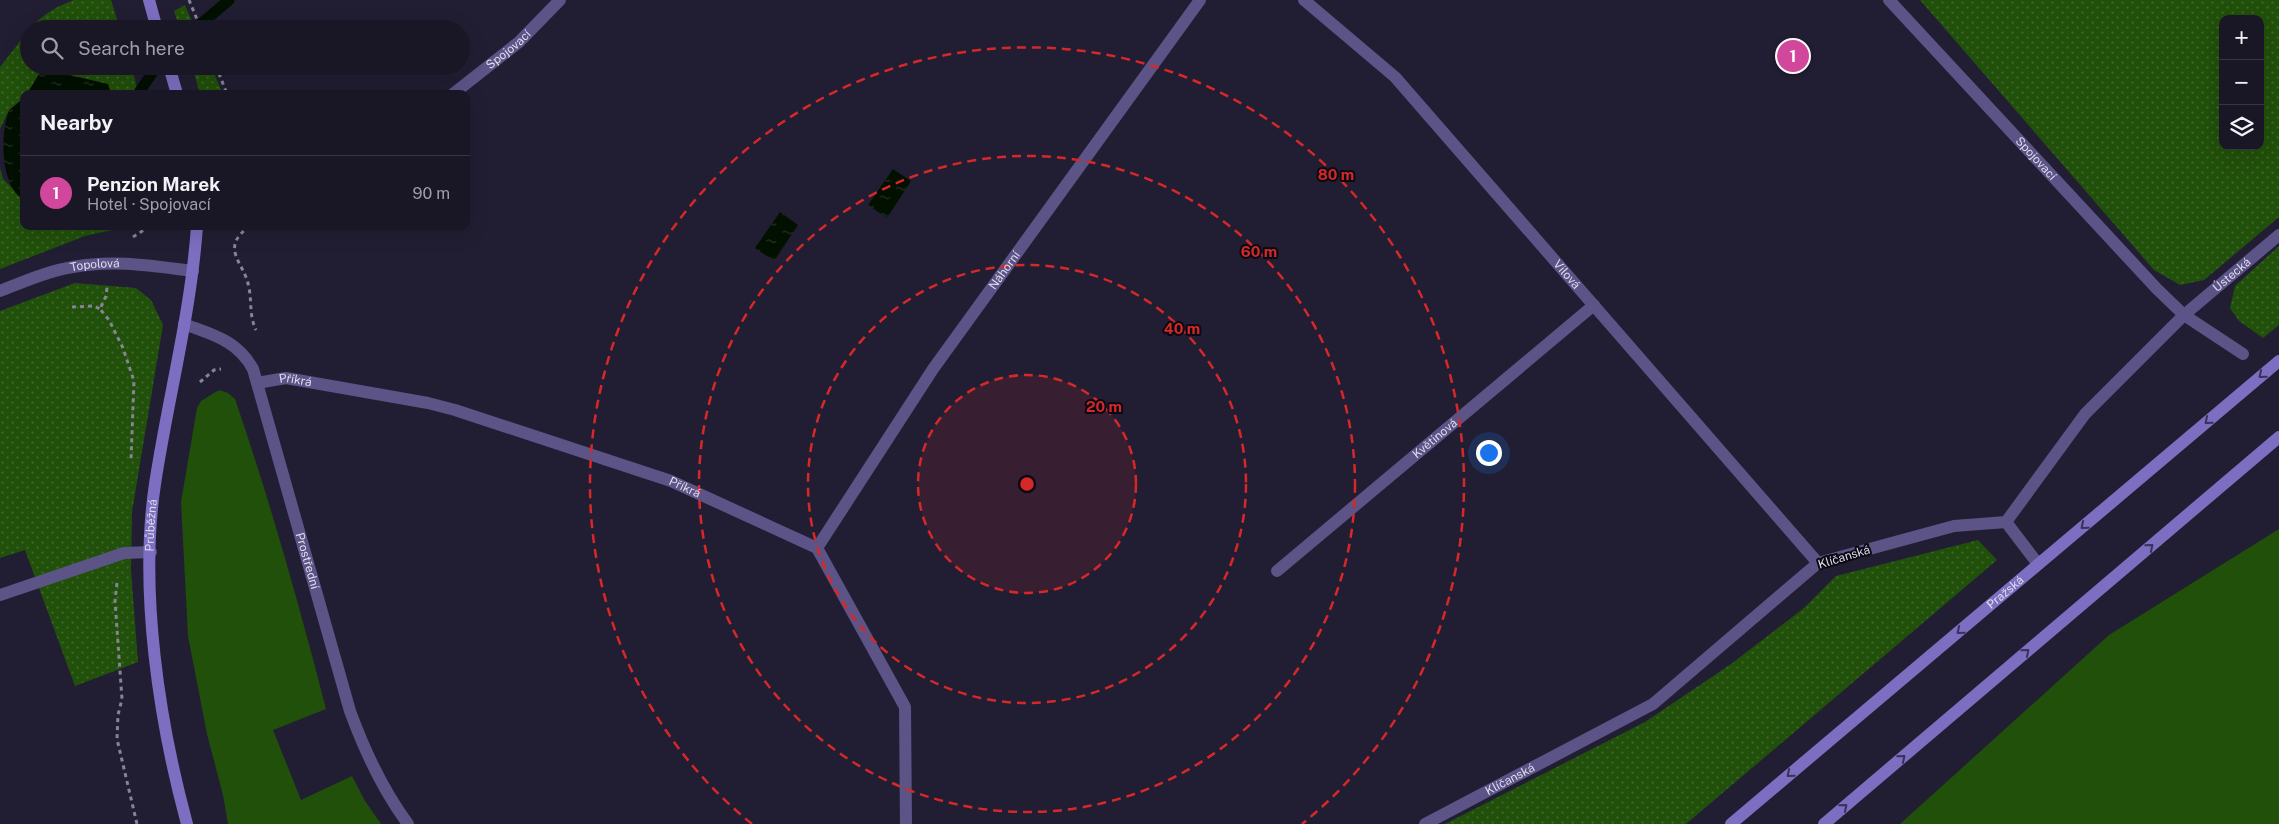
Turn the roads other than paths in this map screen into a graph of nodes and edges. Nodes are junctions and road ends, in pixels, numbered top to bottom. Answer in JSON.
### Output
{"nodes":[{"id":1,"x":148,"y":0,"type":"edge"},
{"id":2,"x":560,"y":0,"type":"edge"},
{"id":3,"x":1200,"y":0,"type":"edge"},
{"id":4,"x":1304,"y":0,"type":"edge"},
{"id":5,"x":1889,"y":0,"type":"edge"},
{"id":6,"x":155,"y":20,"type":"edge"},
{"id":7,"x":171,"y":75,"type":"edge"},
{"id":8,"x":177,"y":90,"type":"edge"},
{"id":9,"x":459,"y":90,"type":"edge"},
{"id":10,"x":197,"y":230,"type":"edge"},
{"id":11,"x":2279,"y":235,"type":"edge"},
{"id":12,"x":193,"y":271,"type":"junction"},
{"id":13,"x":0,"y":291,"type":"edge"},
{"id":14,"x":1594,"y":305,"type":"junction"},
{"id":15,"x":2184,"y":315,"type":"junction"},
{"id":16,"x":184,"y":324,"type":"junction"},
{"id":17,"x":2244,"y":354,"type":"dead end"},
{"id":18,"x":2279,"y":361,"type":"edge"},
{"id":19,"x":257,"y":383,"type":"junction"},
{"id":20,"x":2279,"y":437,"type":"edge"},
{"id":21,"x":2006,"y":522,"type":"junction"},
{"id":22,"x":817,"y":548,"type":"junction"},
{"id":23,"x":151,"y":552,"type":"junction"},
{"id":24,"x":1818,"y":563,"type":"junction"},
{"id":25,"x":2038,"y":564,"type":"junction"},
{"id":26,"x":1277,"y":571,"type":"dead end"},
{"id":27,"x":0,"y":595,"type":"edge"},
{"id":28,"x":187,"y":824,"type":"edge"},
{"id":29,"x":408,"y":824,"type":"edge"},
{"id":30,"x":906,"y":824,"type":"edge"},
{"id":31,"x":1426,"y":824,"type":"edge"},
{"id":32,"x":1731,"y":824,"type":"edge"},
{"id":33,"x":1824,"y":824,"type":"edge"}],
"edges":[{"from":1,"to":6,"type":"main road"},
{"from":2,"to":9,"type":"street","name":"Spojovací"},
{"from":3,"to":22,"type":"street","name":"Náhorní"},
{"from":4,"to":14,"type":"street","name":"Vilová"},
{"from":5,"to":15,"type":"street","name":"Spojovací"},
{"from":7,"to":8,"type":"main road"},
{"from":10,"to":12,"type":"main road","name":"Průběžná"},
{"from":11,"to":15,"type":"street","name":"Ústecká"},
{"from":12,"to":13,"type":"street","name":"Topolová"},
{"from":12,"to":16,"type":"main road","name":"Průběžná"},
{"from":14,"to":24,"type":"street","name":"Vilová"},
{"from":14,"to":26,"type":"street","name":"Květinová"},
{"from":15,"to":17,"type":"street","name":"Spojovací"},
{"from":15,"to":21,"type":"street"},
{"from":16,"to":19,"type":"street","name":"Prostřední"},
{"from":16,"to":23,"type":"main road","name":"Průběžná"},
{"from":18,"to":25,"type":"main road","name":"Pražská","one_way":true},
{"from":19,"to":22,"type":"street","name":"Příkrá"},
{"from":19,"to":29,"type":"street","name":"Prostřední"},
{"from":33,"to":20,"type":"main road","one_way":true},
{"from":21,"to":24,"type":"street","name":"Klíčanská"},
{"from":21,"to":25,"type":"street"},
{"from":22,"to":30,"type":"street"},
{"from":23,"to":27,"type":"street"},
{"from":23,"to":28,"type":"main road","name":"Průběžná"},
{"from":24,"to":31,"type":"street","name":"Klíčanská"},
{"from":25,"to":32,"type":"main road","name":"Pražská","one_way":true}]}
